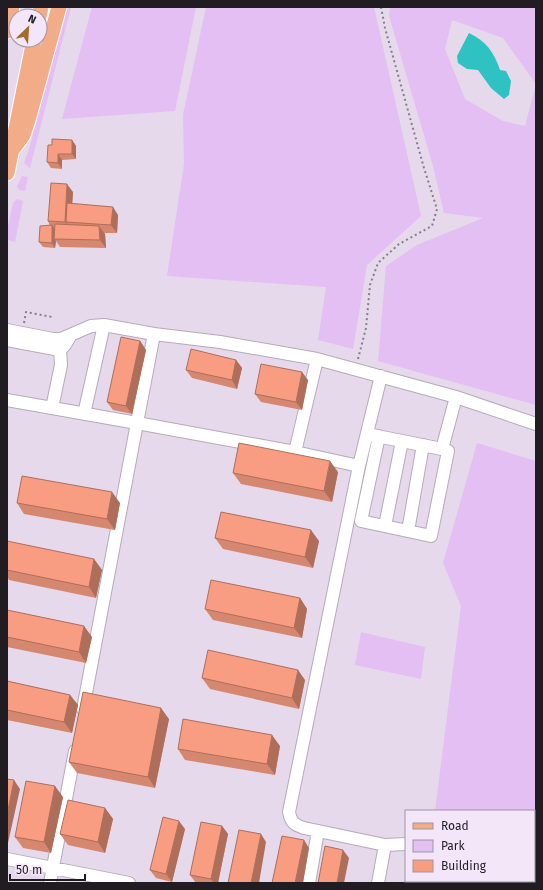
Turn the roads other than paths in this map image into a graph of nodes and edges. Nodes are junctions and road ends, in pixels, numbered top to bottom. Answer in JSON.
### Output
{"nodes":[{"id":1,"x":12,"y":7,"type":"edge"},
{"id":2,"x":59,"y":7,"type":"edge"},
{"id":3,"x":7,"y":30,"type":"edge"},
{"id":4,"x":32,"y":48,"type":"edge"},
{"id":5,"x":12,"y":150,"type":"junction"},
{"id":6,"x":7,"y":173,"type":"edge"},
{"id":7,"x":104,"y":325,"type":"junction"},
{"id":8,"x":7,"y":330,"type":"edge"},
{"id":9,"x":154,"y":334,"type":"junction"},
{"id":10,"x":71,"y":335,"type":"junction"},
{"id":11,"x":7,"y":340,"type":"edge"},
{"id":12,"x":60,"y":350,"type":"junction"},
{"id":13,"x":317,"y":359,"type":"junction"},
{"id":14,"x":381,"y":376,"type":"junction"},
{"id":15,"x":456,"y":397,"type":"junction"},
{"id":16,"x":7,"y":400,"type":"edge"},
{"id":17,"x":52,"y":408,"type":"junction"},
{"id":18,"x":84,"y":414,"type":"junction"},
{"id":19,"x":137,"y":424,"type":"junction"},
{"id":20,"x":536,"y":424,"type":"edge"},
{"id":21,"x":373,"y":435,"type":"junction"},
{"id":22,"x":402,"y":441,"type":"junction"},
{"id":23,"x":423,"y":445,"type":"junction"},
{"id":24,"x":442,"y":449,"type":"junction"},
{"id":25,"x":295,"y":452,"type":"junction"},
{"id":26,"x":360,"y":466,"type":"junction"},
{"id":27,"x":385,"y":526,"type":"junction"},
{"id":28,"x":408,"y":531,"type":"junction"},
{"id":29,"x":81,"y":720,"type":"edge"},
{"id":30,"x":78,"y":735,"type":"edge"},
{"id":31,"x":318,"y":831,"type":"junction"},
{"id":32,"x":405,"y":844,"type":"edge"},
{"id":33,"x":385,"y":845,"type":"junction"},
{"id":34,"x":7,"y":859,"type":"edge"},
{"id":35,"x":53,"y":868,"type":"junction"},
{"id":36,"x":50,"y":883,"type":"edge"},
{"id":37,"x":129,"y":883,"type":"edge"},
{"id":38,"x":309,"y":883,"type":"edge"},
{"id":39,"x":378,"y":883,"type":"edge"}],
"edges":[{"from":1,"to":3,"type":"main road"},
{"from":2,"to":5,"type":"main road"},
{"from":4,"to":5,"type":"main road"},
{"from":5,"to":6,"type":"main road"},
{"from":7,"to":9,"type":"lane"},
{"from":7,"to":10,"type":"lane"},
{"from":7,"to":18,"type":"lane"},
{"from":8,"to":10,"type":"lane"},
{"from":9,"to":13,"type":"lane"},
{"from":9,"to":19,"type":"lane"},
{"from":10,"to":12,"type":"lane"},
{"from":11,"to":12,"type":"lane"},
{"from":12,"to":17,"type":"lane"},
{"from":13,"to":14,"type":"lane"},
{"from":13,"to":25,"type":"lane"},
{"from":14,"to":15,"type":"lane"},
{"from":14,"to":21,"type":"lane"},
{"from":15,"to":20,"type":"lane"},
{"from":15,"to":24,"type":"lane"},
{"from":16,"to":17,"type":"lane"},
{"from":17,"to":18,"type":"lane"},
{"from":18,"to":19,"type":"lane"},
{"from":19,"to":25,"type":"lane"},
{"from":19,"to":29,"type":"lane"},
{"from":21,"to":22,"type":"lane"},
{"from":21,"to":26,"type":"lane"},
{"from":21,"to":27,"type":"lane"},
{"from":22,"to":23,"type":"lane"},
{"from":22,"to":27,"type":"lane"},
{"from":23,"to":24,"type":"lane"},
{"from":23,"to":28,"type":"lane"},
{"from":24,"to":28,"type":"lane"},
{"from":25,"to":26,"type":"lane"},
{"from":26,"to":31,"type":"lane"},
{"from":27,"to":28,"type":"lane"},
{"from":30,"to":35,"type":"lane"},
{"from":31,"to":33,"type":"lane"},
{"from":31,"to":38,"type":"lane"},
{"from":32,"to":33,"type":"lane"},
{"from":33,"to":39,"type":"lane"},
{"from":34,"to":35,"type":"lane"},
{"from":35,"to":36,"type":"lane"},
{"from":35,"to":37,"type":"lane"}]}
